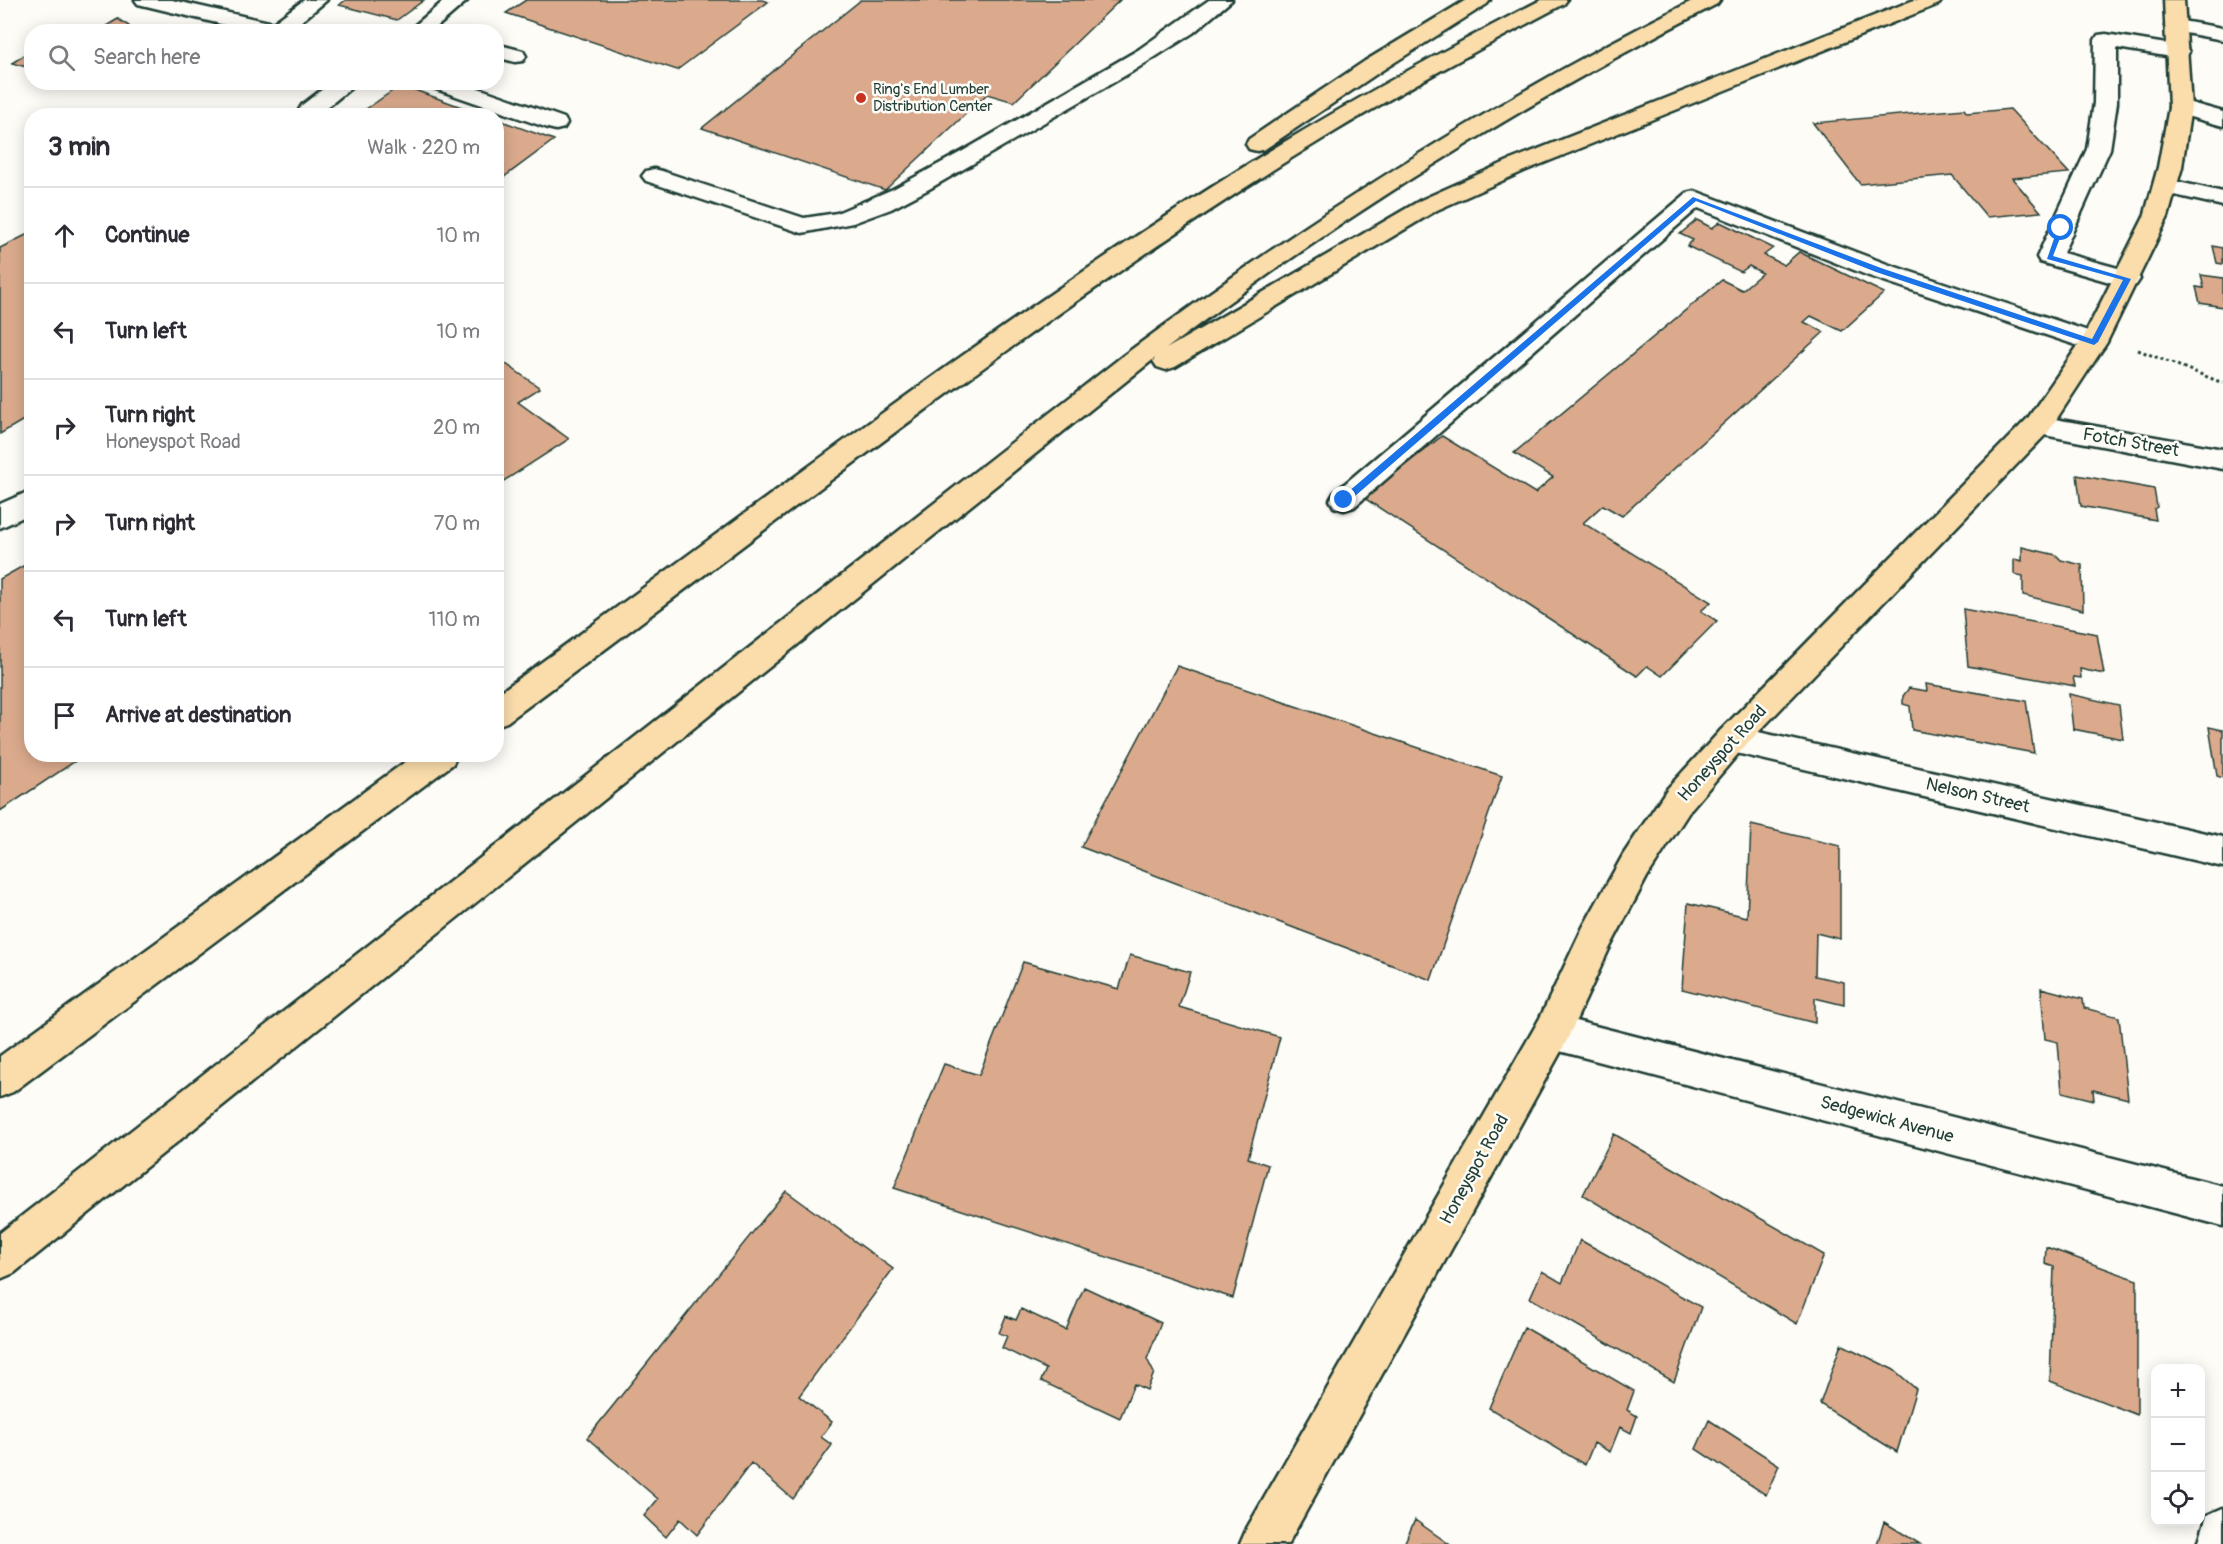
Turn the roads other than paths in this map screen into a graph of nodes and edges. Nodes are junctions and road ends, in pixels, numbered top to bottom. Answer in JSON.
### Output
{"nodes":[{"id":1,"x":145,"y":0,"type":"edge"},
{"id":2,"x":317,"y":0,"type":"edge"},
{"id":3,"x":458,"y":0,"type":"edge"},
{"id":4,"x":1222,"y":0,"type":"edge"},
{"id":5,"x":1480,"y":0,"type":"edge"},
{"id":6,"x":1557,"y":0,"type":"edge"},
{"id":7,"x":1710,"y":0,"type":"edge"},
{"id":8,"x":1932,"y":0,"type":"edge"},
{"id":9,"x":2174,"y":0,"type":"edge"},
{"id":10,"x":251,"y":24,"type":"edge"},
{"id":11,"x":288,"y":24,"type":"edge"},
{"id":12,"x":432,"y":24,"type":"edge"},
{"id":13,"x":2223,"y":34,"type":"edge"},
{"id":14,"x":2177,"y":39,"type":"junction"},
{"id":15,"x":336,"y":90,"type":"edge"},
{"id":16,"x":461,"y":90,"type":"edge"},
{"id":17,"x":2180,"y":107,"type":"junction"},
{"id":18,"x":313,"y":108,"type":"edge"},
{"id":19,"x":2223,"y":119,"type":"edge"},
{"id":20,"x":556,"y":123,"type":"dead end"},
{"id":21,"x":654,"y":176,"type":"dead end"},
{"id":22,"x":2165,"y":186,"type":"junction"},
{"id":23,"x":2223,"y":199,"type":"edge"},
{"id":24,"x":2127,"y":279,"type":"junction"},
{"id":25,"x":1082,"y":284,"type":"junction"},
{"id":26,"x":2094,"y":342,"type":"junction"},
{"id":27,"x":2038,"y":425,"type":"junction"},
{"id":28,"x":1035,"y":438,"type":"junction"},
{"id":29,"x":2223,"y":459,"type":"edge"},
{"id":30,"x":1344,"y":500,"type":"dead end"},
{"id":31,"x":24,"y":504,"type":"edge"},
{"id":32,"x":0,"y":517,"type":"edge"},
{"id":33,"x":504,"y":708,"type":"edge"},
{"id":34,"x":1732,"y":739,"type":"junction"},
{"id":35,"x":430,"y":762,"type":"edge"},
{"id":36,"x":2223,"y":852,"type":"edge"},
{"id":37,"x":1552,"y":1032,"type":"junction"},
{"id":38,"x":0,"y":1079,"type":"edge"},
{"id":39,"x":2223,"y":1206,"type":"edge"},
{"id":40,"x":0,"y":1259,"type":"edge"},
{"id":41,"x":2223,"y":1531,"type":"edge"},
{"id":42,"x":1263,"y":1544,"type":"edge"},
{"id":43,"x":2221,"y":1544,"type":"edge"}],
"edges":[{"from":1,"to":10,"type":"street"},
{"from":2,"to":11,"type":"street"},
{"from":3,"to":12,"type":"street"},
{"from":4,"to":21,"type":"street"},
{"from":5,"to":25,"type":"main road"},
{"from":6,"to":25,"type":"main road"},
{"from":7,"to":28,"type":"main road"},
{"from":8,"to":28,"type":"main road"},
{"from":9,"to":14,"type":"main road","name":"Honeyspot Road"},
{"from":13,"to":14,"type":"street"},
{"from":14,"to":17,"type":"main road","name":"Honeyspot Road"},
{"from":14,"to":24,"type":"street"},
{"from":15,"to":18,"type":"street"},
{"from":16,"to":20,"type":"street"},
{"from":17,"to":19,"type":"street"},
{"from":17,"to":22,"type":"main road","name":"Honeyspot Road"},
{"from":22,"to":23,"type":"street"},
{"from":22,"to":24,"type":"main road","name":"Honeyspot Road"},
{"from":24,"to":26,"type":"main road","name":"Honeyspot Road"},
{"from":25,"to":33,"type":"main road"},
{"from":26,"to":27,"type":"main road","name":"Honeyspot Road"},
{"from":26,"to":30,"type":"street"},
{"from":27,"to":29,"type":"street","name":"Fotch Street"},
{"from":27,"to":34,"type":"main road","name":"Honeyspot Road"},
{"from":28,"to":40,"type":"main road"},
{"from":31,"to":32,"type":"street"},
{"from":34,"to":36,"type":"street","name":"Nelson Street"},
{"from":34,"to":37,"type":"main road","name":"Honeyspot Road"},
{"from":35,"to":38,"type":"main road"},
{"from":37,"to":39,"type":"street","name":"Sedgewick Avenue"},
{"from":37,"to":42,"type":"main road","name":"Honeyspot Road"},
{"from":41,"to":43,"type":"street"}]}
